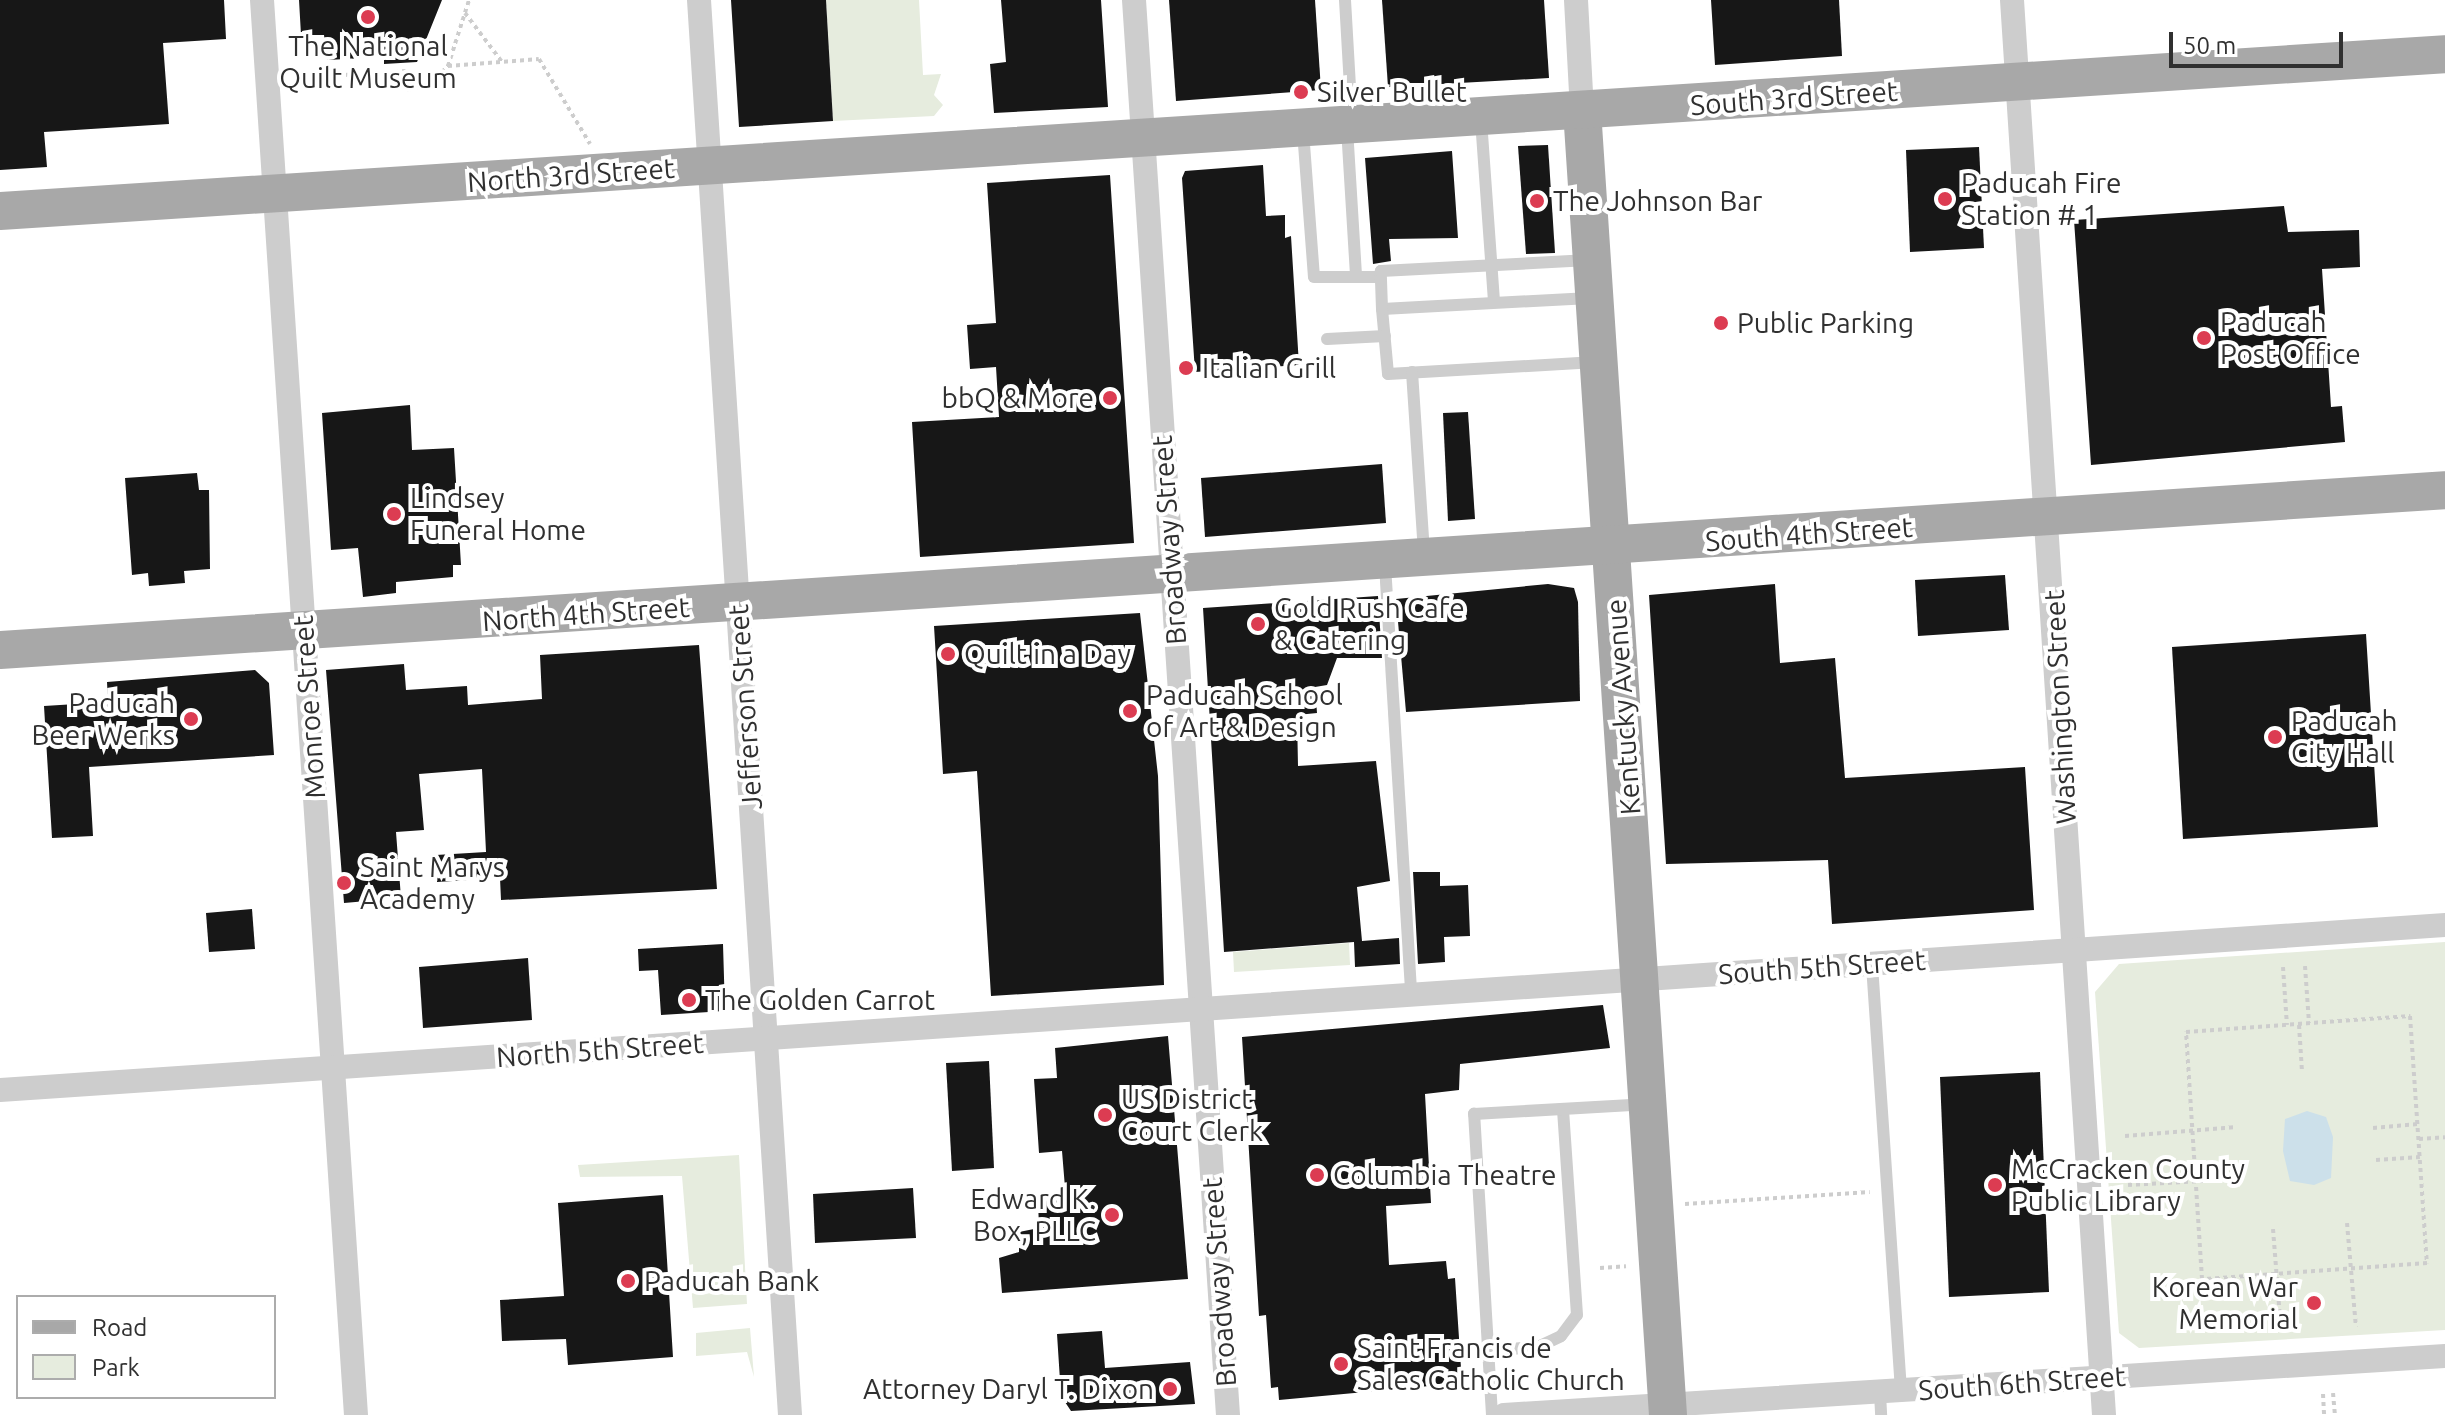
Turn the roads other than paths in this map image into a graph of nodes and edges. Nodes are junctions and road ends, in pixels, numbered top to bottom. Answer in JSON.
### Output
{"nodes":[{"id":1,"x":262,"y":0,"type":"edge"},
{"id":2,"x":699,"y":0,"type":"edge"},
{"id":3,"x":1134,"y":0,"type":"edge"},
{"id":4,"x":1345,"y":0,"type":"edge"},
{"id":5,"x":1576,"y":0,"type":"edge"},
{"id":6,"x":2012,"y":0,"type":"edge"},
{"id":7,"x":2445,"y":54,"type":"edge"},
{"id":8,"x":2018,"y":83,"type":"junction"},
{"id":9,"x":1582,"y":110,"type":"junction"},
{"id":10,"x":1481,"y":116,"type":"junction"},
{"id":11,"x":1350,"y":125,"type":"junction"},
{"id":12,"x":1303,"y":127,"type":"junction"},
{"id":13,"x":1143,"y":138,"type":"junction"},
{"id":14,"x":710,"y":166,"type":"junction"},
{"id":15,"x":272,"y":195,"type":"junction"},
{"id":16,"x":0,"y":211,"type":"edge"},
{"id":17,"x":1592,"y":260,"type":"junction"},
{"id":18,"x":1491,"y":264,"type":"junction"},
{"id":19,"x":1356,"y":277,"type":"junction"},
{"id":20,"x":1380,"y":277,"type":"junction"},
{"id":21,"x":1595,"y":298,"type":"junction"},
{"id":22,"x":1494,"y":302,"type":"junction"},
{"id":23,"x":1382,"y":309,"type":"junction"},
{"id":24,"x":1385,"y":336,"type":"junction"},
{"id":25,"x":1327,"y":339,"type":"dead end"},
{"id":26,"x":1599,"y":362,"type":"junction"},
{"id":27,"x":1412,"y":372,"type":"junction"},
{"id":28,"x":2445,"y":490,"type":"edge"},
{"id":29,"x":2049,"y":516,"type":"junction"},
{"id":30,"x":1612,"y":548,"type":"junction"},
{"id":31,"x":1424,"y":558,"type":"junction"},
{"id":32,"x":1385,"y":561,"type":"junction"},
{"id":33,"x":1172,"y":573,"type":"junction"},
{"id":34,"x":738,"y":603,"type":"junction"},
{"id":35,"x":305,"y":631,"type":"junction"},
{"id":36,"x":0,"y":650,"type":"edge"},
{"id":37,"x":2445,"y":925,"type":"edge"},
{"id":38,"x":2075,"y":951,"type":"junction"},
{"id":39,"x":1872,"y":965,"type":"junction"},
{"id":40,"x":1640,"y":978,"type":"junction"},
{"id":41,"x":1411,"y":993,"type":"junction"},
{"id":42,"x":1200,"y":1007,"type":"junction"},
{"id":43,"x":764,"y":1037,"type":"junction"},
{"id":44,"x":333,"y":1068,"type":"junction"},
{"id":45,"x":0,"y":1090,"type":"edge"},
{"id":46,"x":1648,"y":1103,"type":"junction"},
{"id":47,"x":1563,"y":1109,"type":"junction"},
{"id":48,"x":1492,"y":1351,"type":"junction"},
{"id":49,"x":2445,"y":1356,"type":"edge"},
{"id":50,"x":2101,"y":1377,"type":"junction"},
{"id":51,"x":1887,"y":1400,"type":"edge"},
{"id":52,"x":1667,"y":1411,"type":"edge"},
{"id":53,"x":356,"y":1415,"type":"edge"},
{"id":54,"x":790,"y":1415,"type":"edge"},
{"id":55,"x":1228,"y":1415,"type":"edge"},
{"id":56,"x":1492,"y":1415,"type":"edge"},
{"id":57,"x":1504,"y":1415,"type":"edge"},
{"id":58,"x":2104,"y":1415,"type":"edge"}],
"edges":[{"from":1,"to":15,"type":"street","name":"Monroe Street"},
{"from":2,"to":14,"type":"street","name":"Jefferson Street"},
{"from":3,"to":13,"type":"street","name":"Broadway Street"},
{"from":4,"to":11,"type":"lane"},
{"from":5,"to":9,"type":"street","name":"Kentucky Avenue"},
{"from":6,"to":8,"type":"street","name":"Washington Street"},
{"from":7,"to":8,"type":"main road","name":"South 3rd Street"},
{"from":8,"to":9,"type":"main road","name":"South 3rd Street"},
{"from":8,"to":29,"type":"street","name":"Washington Street"},
{"from":9,"to":10,"type":"main road","name":"South 3rd Street"},
{"from":9,"to":17,"type":"main road","name":"Kentucky Avenue"},
{"from":10,"to":11,"type":"main road","name":"South 3rd Street"},
{"from":10,"to":18,"type":"lane"},
{"from":11,"to":12,"type":"main road","name":"South 3rd Street"},
{"from":11,"to":19,"type":"lane"},
{"from":12,"to":13,"type":"main road","name":"South 3rd Street"},
{"from":12,"to":19,"type":"lane"},
{"from":13,"to":14,"type":"main road","name":"North 3rd Street"},
{"from":13,"to":33,"type":"street","name":"Broadway Street"},
{"from":14,"to":15,"type":"main road","name":"North 3rd Street"},
{"from":14,"to":34,"type":"street","name":"Jefferson Street"},
{"from":15,"to":16,"type":"main road","name":"North 3rd Street"},
{"from":15,"to":35,"type":"street","name":"Monroe Street"},
{"from":17,"to":18,"type":"lane"},
{"from":17,"to":21,"type":"main road","name":"Kentucky Avenue"},
{"from":18,"to":20,"type":"lane"},
{"from":18,"to":22,"type":"lane"},
{"from":19,"to":20,"type":"lane"},
{"from":20,"to":23,"type":"lane"},
{"from":21,"to":22,"type":"lane"},
{"from":21,"to":26,"type":"main road","name":"Kentucky Avenue"},
{"from":22,"to":23,"type":"lane"},
{"from":23,"to":24,"type":"lane"},
{"from":24,"to":25,"type":"lane"},
{"from":24,"to":27,"type":"lane"},
{"from":26,"to":27,"type":"lane"},
{"from":26,"to":30,"type":"main road","name":"Kentucky Avenue"},
{"from":27,"to":31,"type":"lane"},
{"from":28,"to":29,"type":"main road","name":"South 4th Street"},
{"from":29,"to":30,"type":"main road","name":"South 4th Street"},
{"from":29,"to":38,"type":"street","name":"Washington Street"},
{"from":30,"to":31,"type":"main road","name":"South 4th Street"},
{"from":30,"to":40,"type":"main road","name":"Kentucky Avenue"},
{"from":31,"to":32,"type":"main road","name":"South 4th Street"},
{"from":32,"to":33,"type":"main road","name":"South 4th Street"},
{"from":32,"to":41,"type":"lane"},
{"from":33,"to":34,"type":"main road","name":"North 4th Street"},
{"from":33,"to":42,"type":"street","name":"Broadway Street"},
{"from":34,"to":35,"type":"main road","name":"North 4th Street"},
{"from":34,"to":43,"type":"street","name":"Jefferson Street"},
{"from":35,"to":36,"type":"main road","name":"North 4th Street"},
{"from":35,"to":44,"type":"street","name":"Monroe Street"},
{"from":37,"to":38,"type":"street","name":"South 5th Street"},
{"from":38,"to":39,"type":"street","name":"South 5th Street"},
{"from":38,"to":50,"type":"street","name":"Washington Street"},
{"from":39,"to":40,"type":"street","name":"South 5th Street"},
{"from":39,"to":51,"type":"lane"},
{"from":40,"to":41,"type":"street","name":"South 5th Street"},
{"from":40,"to":46,"type":"main road","name":"Kentucky Avenue"},
{"from":41,"to":42,"type":"street","name":"South 5th Street"},
{"from":42,"to":43,"type":"street","name":"North 5th Street"},
{"from":42,"to":55,"type":"street","name":"Broadway Street"},
{"from":43,"to":44,"type":"street","name":"North 5th Street"},
{"from":43,"to":54,"type":"street","name":"Jefferson Street"},
{"from":44,"to":45,"type":"street","name":"North 5th Street"},
{"from":44,"to":53,"type":"street","name":"Monroe Street"},
{"from":46,"to":47,"type":"lane"},
{"from":46,"to":52,"type":"main road","name":"Kentucky Avenue"},
{"from":47,"to":48,"type":"lane"},
{"from":47,"to":48,"type":"lane"},
{"from":48,"to":56,"type":"lane"},
{"from":49,"to":50,"type":"street","name":"South 6th Street"},
{"from":50,"to":51,"type":"street","name":"South 6th Street"},
{"from":50,"to":58,"type":"street","name":"Washington Street"},
{"from":51,"to":52,"type":"street","name":"South 6th Street"},
{"from":52,"to":57,"type":"street","name":"South 6th Street"}]}
